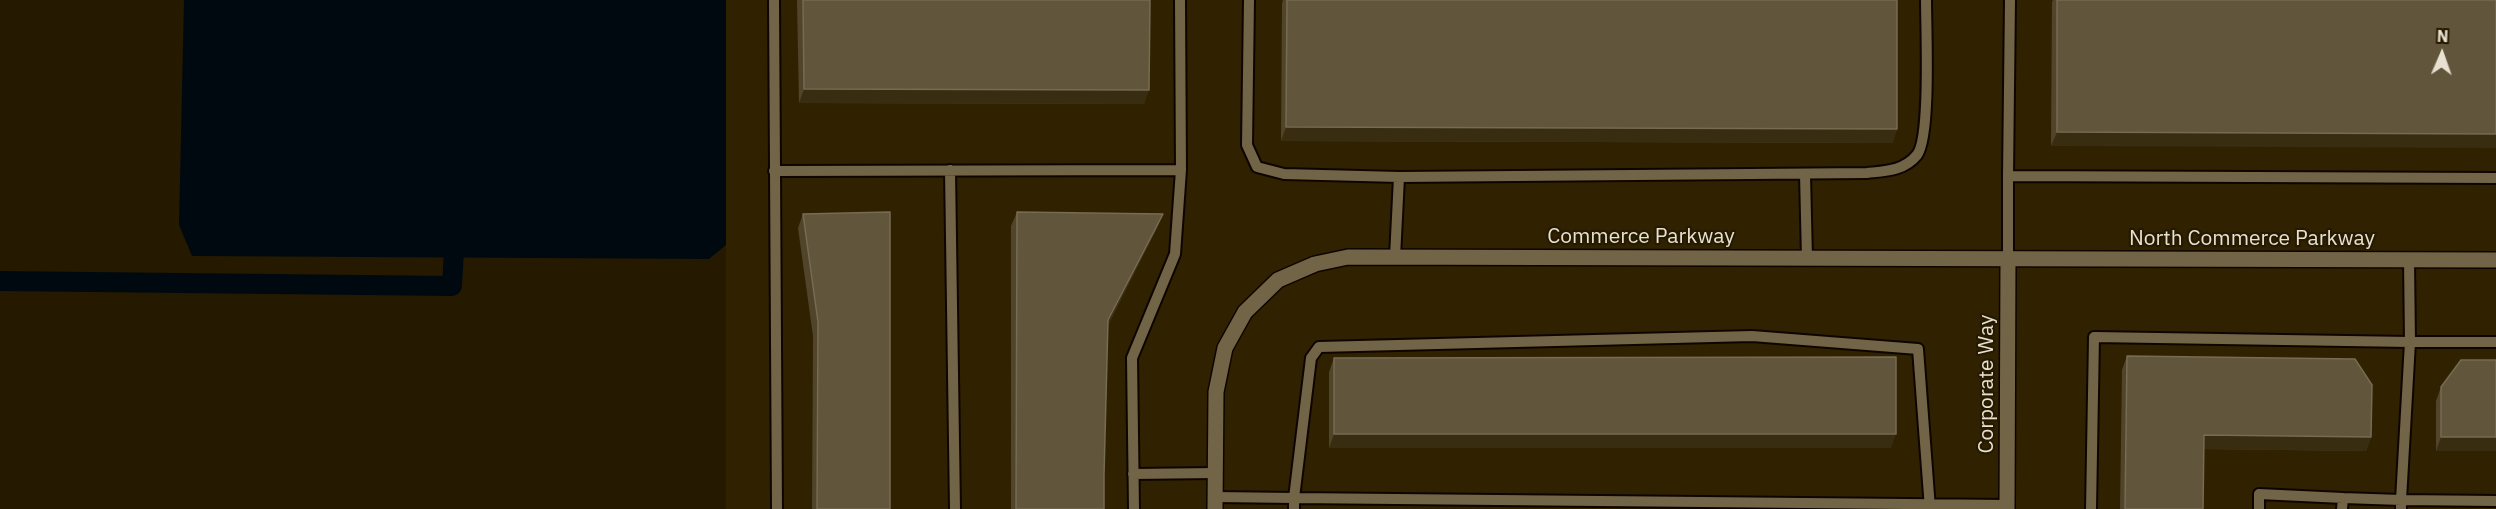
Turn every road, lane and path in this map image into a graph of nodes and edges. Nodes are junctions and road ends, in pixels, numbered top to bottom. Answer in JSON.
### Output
{"nodes":[{"id":1,"x":774,"y":0,"type":"edge"},
{"id":2,"x":1180,"y":0,"type":"edge"},
{"id":3,"x":1249,"y":0,"type":"edge"},
{"id":4,"x":1926,"y":0,"type":"edge"},
{"id":5,"x":2010,"y":0,"type":"edge"},
{"id":6,"x":950,"y":170,"type":"junction"},
{"id":7,"x":1181,"y":170,"type":"junction"},
{"id":8,"x":774,"y":171,"type":"junction"},
{"id":9,"x":1805,"y":174,"type":"junction"},
{"id":10,"x":2008,"y":176,"type":"junction"},
{"id":11,"x":1399,"y":177,"type":"junction"},
{"id":12,"x":2496,"y":178,"type":"edge"},
{"id":13,"x":1395,"y":257,"type":"junction"},
{"id":14,"x":1807,"y":259,"type":"junction"},
{"id":15,"x":2007,"y":259,"type":"junction"},
{"id":16,"x":2409,"y":260,"type":"junction"},
{"id":17,"x":2496,"y":260,"type":"edge"},
{"id":18,"x":2410,"y":342,"type":"junction"},
{"id":19,"x":2496,"y":342,"type":"edge"},
{"id":20,"x":1215,"y":473,"type":"junction"},
{"id":21,"x":1134,"y":474,"type":"junction"},
{"id":22,"x":2496,"y":501,"type":"edge"},
{"id":23,"x":1215,"y":503,"type":"edge"},
{"id":24,"x":1294,"y":503,"type":"edge"},
{"id":25,"x":2342,"y":503,"type":"edge"},
{"id":26,"x":2401,"y":505,"type":"edge"},
{"id":27,"x":1930,"y":507,"type":"edge"},
{"id":28,"x":2007,"y":507,"type":"edge"},
{"id":29,"x":777,"y":509,"type":"edge"},
{"id":30,"x":955,"y":509,"type":"edge"},
{"id":31,"x":1134,"y":509,"type":"edge"},
{"id":32,"x":2091,"y":509,"type":"edge"},
{"id":33,"x":2259,"y":509,"type":"edge"}],
"edges":[{"from":1,"to":8,"type":"lane"},
{"from":2,"to":7,"type":"lane"},
{"from":3,"to":11,"type":"lane"},
{"from":4,"to":9,"type":"lane"},
{"from":5,"to":10,"type":"lane"},
{"from":6,"to":7,"type":"lane"},
{"from":6,"to":8,"type":"lane"},
{"from":6,"to":30,"type":"lane"},
{"from":7,"to":21,"type":"lane"},
{"from":8,"to":29,"type":"lane"},
{"from":9,"to":11,"type":"lane"},
{"from":9,"to":14,"type":"lane"},
{"from":10,"to":12,"type":"lane"},
{"from":10,"to":15,"type":"lane"},
{"from":11,"to":13,"type":"lane"},
{"from":13,"to":14,"type":"street","name":"Commerce Parkway"},
{"from":13,"to":20,"type":"street","name":"Commerce Parkway"},
{"from":14,"to":15,"type":"street","name":"Commerce Parkway"},
{"from":15,"to":16,"type":"street","name":"North Commerce Parkway"},
{"from":15,"to":28,"type":"street","name":"Corporate Way"},
{"from":16,"to":17,"type":"street","name":"North Commerce Parkway"},
{"from":16,"to":18,"type":"lane"},
{"from":18,"to":19,"type":"lane"},
{"from":18,"to":26,"type":"lane"},
{"from":18,"to":32,"type":"lane"},
{"from":20,"to":21,"type":"lane"},
{"from":20,"to":23,"type":"street"},
{"from":21,"to":31,"type":"lane"},
{"from":22,"to":26,"type":"lane"},
{"from":23,"to":24,"type":"lane"},
{"from":24,"to":27,"type":"lane"},
{"from":24,"to":27,"type":"lane"},
{"from":25,"to":26,"type":"lane"},
{"from":25,"to":33,"type":"lane"},
{"from":27,"to":28,"type":"lane"}]}
